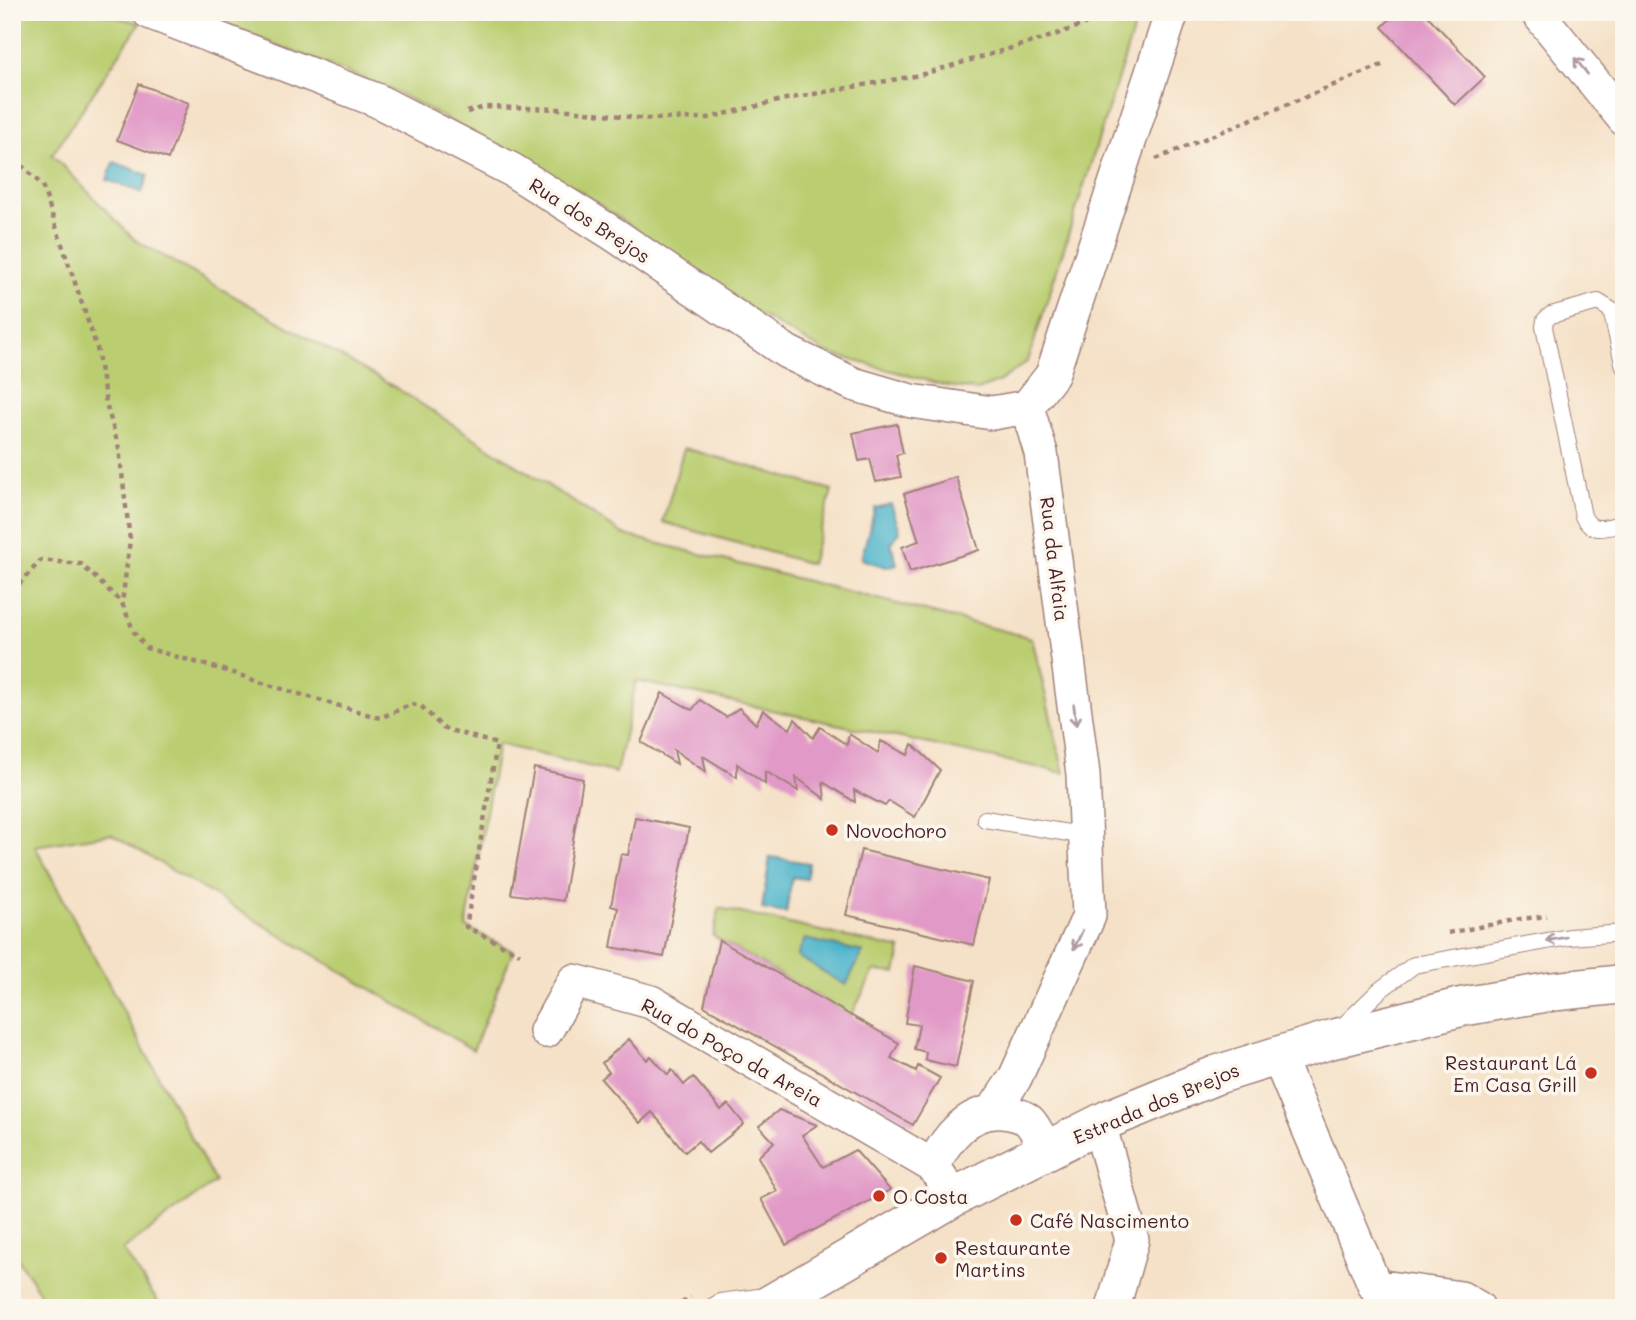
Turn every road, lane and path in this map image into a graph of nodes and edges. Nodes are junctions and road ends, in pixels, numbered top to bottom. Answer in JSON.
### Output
{"nodes":[{"id":1,"x":149,"y":12,"type":"edge"},
{"id":2,"x":1104,"y":12,"type":"edge"},
{"id":3,"x":1172,"y":12,"type":"edge"},
{"id":4,"x":1537,"y":12,"type":"edge"},
{"id":5,"x":1382,"y":65,"type":"dead end"},
{"id":6,"x":1624,"y":119,"type":"edge"},
{"id":7,"x":422,"y":124,"type":"junction"},
{"id":8,"x":12,"y":162,"type":"edge"},
{"id":9,"x":1116,"y":175,"type":"junction"},
{"id":10,"x":1624,"y":367,"type":"edge"},
{"id":11,"x":1027,"y":407,"type":"junction"},
{"id":12,"x":1624,"y":523,"type":"edge"},
{"id":13,"x":12,"y":592,"type":"edge"},
{"id":14,"x":122,"y":603,"type":"junction"},
{"id":15,"x":985,"y":819,"type":"dead end"},
{"id":16,"x":1086,"y":836,"type":"junction"},
{"id":17,"x":1624,"y":933,"type":"edge"},
{"id":18,"x":520,"y":954,"type":"dead end"},
{"id":19,"x":1624,"y":984,"type":"edge"},
{"id":20,"x":546,"y":1031,"type":"dead end"},
{"id":21,"x":1328,"y":1040,"type":"junction"},
{"id":22,"x":1278,"y":1056,"type":"junction"},
{"id":23,"x":993,"y":1111,"type":"junction"},
{"id":24,"x":1099,"y":1124,"type":"junction"},
{"id":25,"x":1046,"y":1150,"type":"junction"},
{"id":26,"x":933,"y":1166,"type":"junction"},
{"id":27,"x":954,"y":1198,"type":"junction"},
{"id":28,"x":801,"y":1291,"type":"edge"},
{"id":29,"x":710,"y":1308,"type":"edge"},
{"id":30,"x":1112,"y":1308,"type":"edge"},
{"id":31,"x":1478,"y":1308,"type":"edge"}],
"edges":[{"from":1,"to":7,"type":"street","name":"Rua dos Brejos"},
{"from":2,"to":7,"type":"path"},
{"from":3,"to":9,"type":"street"},
{"from":6,"to":4,"type":"street","one_way":true},
{"from":5,"to":9,"type":"path"},
{"from":7,"to":11,"type":"street","name":"Rua dos Brejos"},
{"from":8,"to":14,"type":"path"},
{"from":9,"to":11,"type":"street"},
{"from":10,"to":12,"type":"lane"},
{"from":11,"to":16,"type":"street","name":"Rua da Alfaia","one_way":true},
{"from":13,"to":14,"type":"path"},
{"from":14,"to":18,"type":"path"},
{"from":15,"to":16,"type":"lane"},
{"from":16,"to":23,"type":"street","name":"Rua da Alfaia","one_way":true},
{"from":17,"to":21,"type":"lane","one_way":true},
{"from":19,"to":21,"type":"main road","name":"Estrada dos Brejos"},
{"from":20,"to":26,"type":"street","name":"Rua do Poço da Areia"},
{"from":21,"to":22,"type":"main road","name":"Estrada dos Brejos"},
{"from":22,"to":24,"type":"main road","name":"Estrada dos Brejos"},
{"from":22,"to":31,"type":"street"},
{"from":23,"to":25,"type":"street"},
{"from":23,"to":26,"type":"street"},
{"from":24,"to":25,"type":"main road","name":"Estrada dos Brejos"},
{"from":24,"to":30,"type":"street"},
{"from":25,"to":27,"type":"main road","name":"Estrada dos Brejos"},
{"from":26,"to":27,"type":"street"},
{"from":27,"to":28,"type":"main road","name":"Estrada dos Brejos"},
{"from":28,"to":29,"type":"lane"}]}
